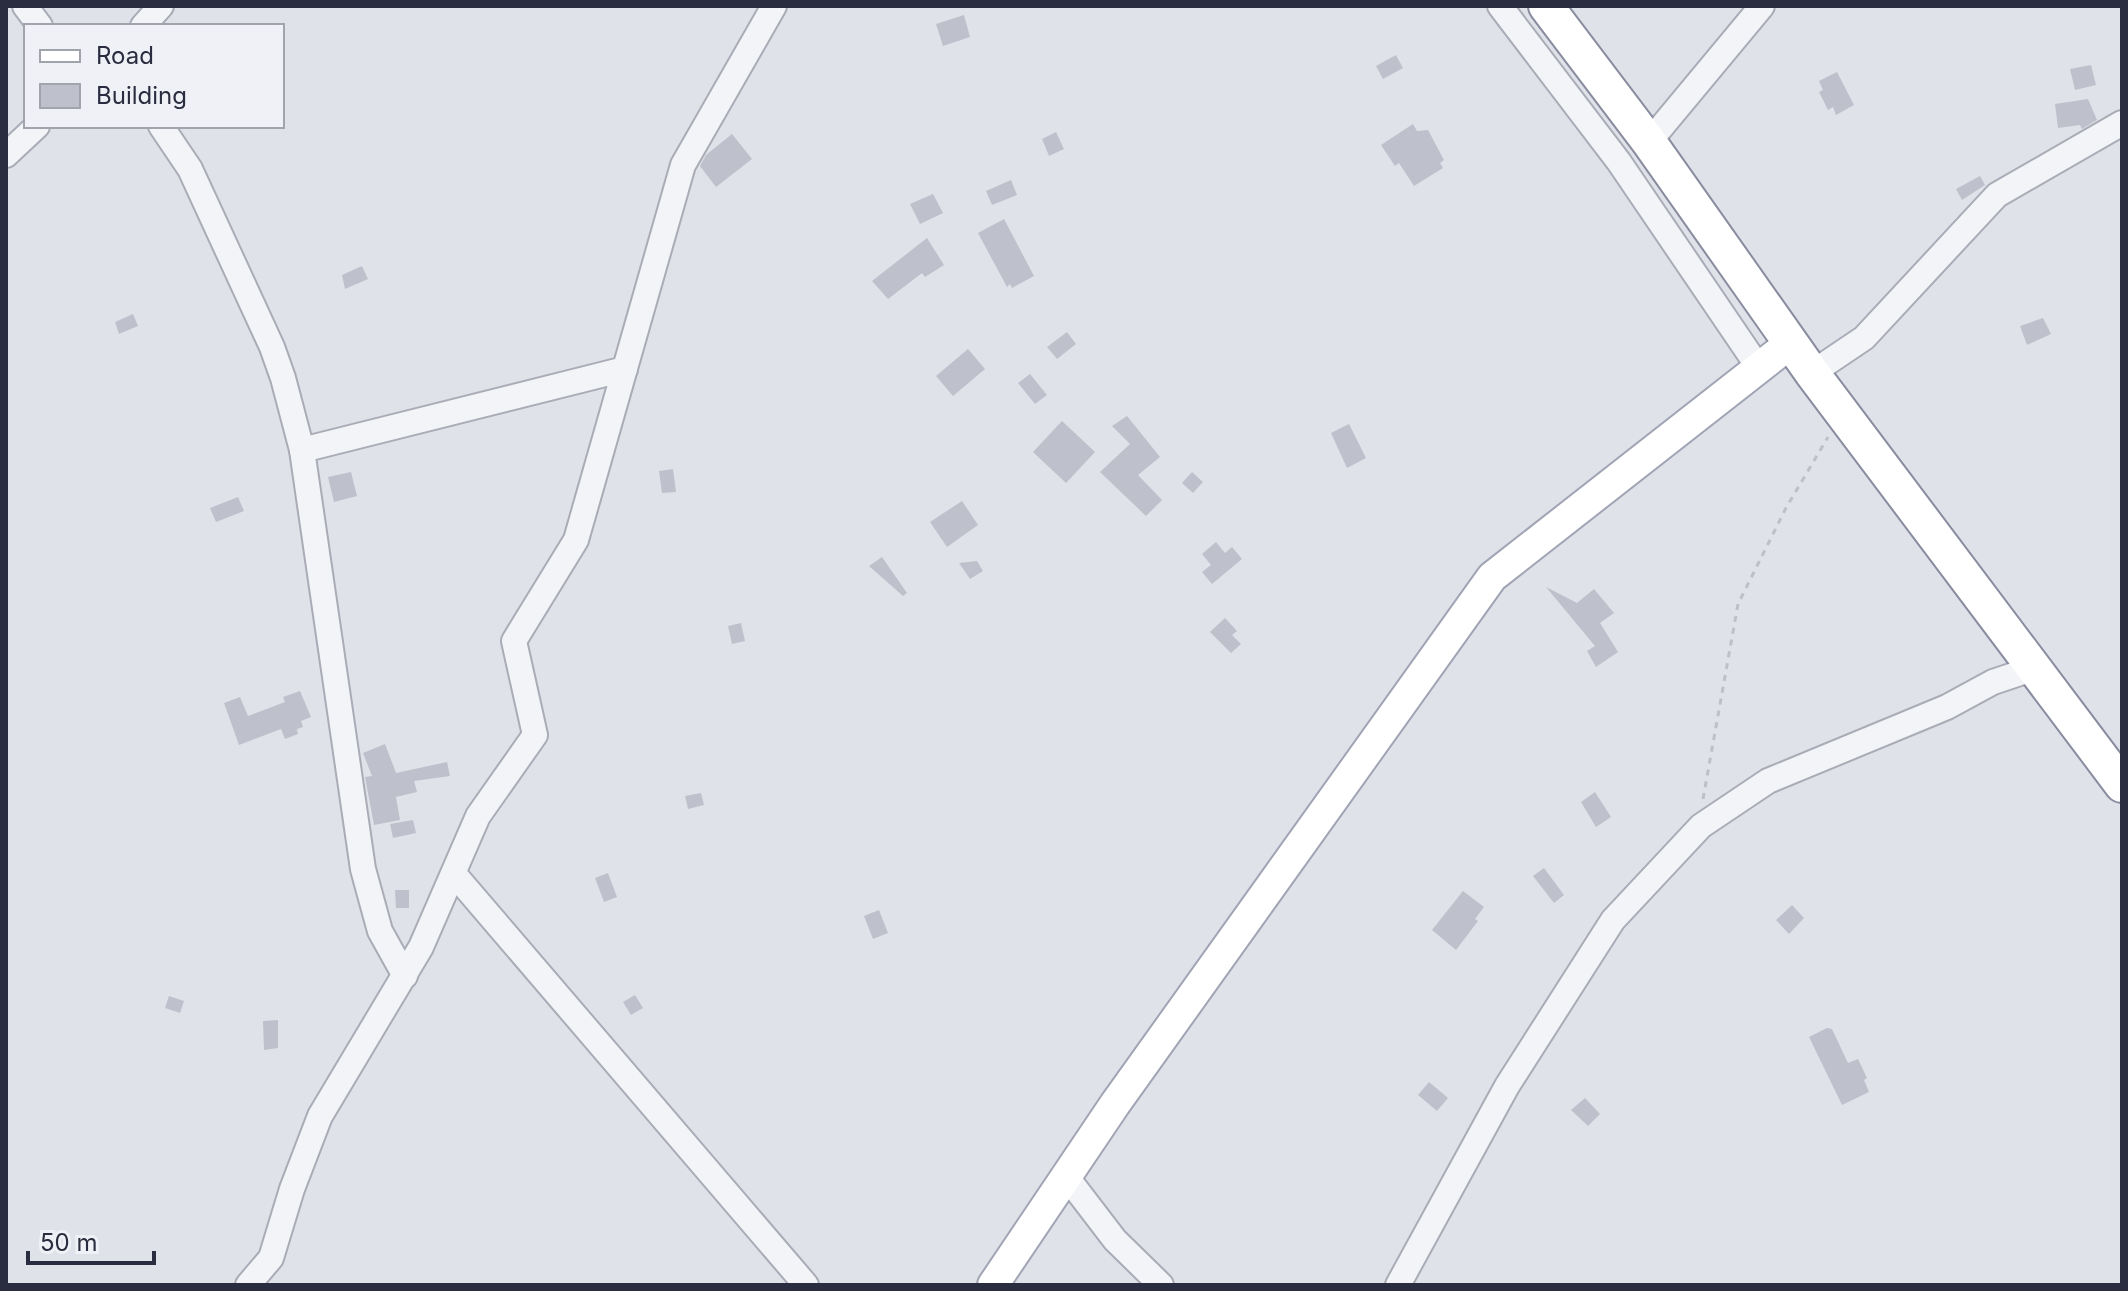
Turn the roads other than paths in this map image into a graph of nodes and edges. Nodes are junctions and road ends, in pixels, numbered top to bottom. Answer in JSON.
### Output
{"nodes":[{"id":1,"x":25,"y":6,"type":"edge"},
{"id":2,"x":161,"y":6,"type":"edge"},
{"id":3,"x":774,"y":6,"type":"edge"},
{"id":4,"x":1500,"y":6,"type":"edge"},
{"id":5,"x":1546,"y":6,"type":"edge"},
{"id":6,"x":1762,"y":6,"type":"edge"},
{"id":7,"x":38,"y":24,"type":"edge"},
{"id":8,"x":145,"y":24,"type":"edge"},
{"id":9,"x":2122,"y":123,"type":"edge"},
{"id":10,"x":35,"y":128,"type":"edge"},
{"id":11,"x":162,"y":128,"type":"edge"},
{"id":12,"x":1649,"y":142,"type":"junction"},
{"id":13,"x":6,"y":155,"type":"edge"},
{"id":14,"x":1792,"y":342,"type":"junction"},
{"id":15,"x":1759,"y":368,"type":"junction"},
{"id":16,"x":625,"y":369,"type":"junction"},
{"id":17,"x":1812,"y":373,"type":"junction"},
{"id":18,"x":302,"y":450,"type":"junction"},
{"id":19,"x":2032,"y":669,"type":"junction"},
{"id":20,"x":2118,"y":773,"type":"edge"},
{"id":21,"x":455,"y":875,"type":"junction"},
{"id":22,"x":405,"y":976,"type":"junction"},
{"id":23,"x":1066,"y":1176,"type":"junction"},
{"id":24,"x":248,"y":1285,"type":"edge"},
{"id":25,"x":806,"y":1285,"type":"edge"},
{"id":26,"x":993,"y":1285,"type":"edge"},
{"id":27,"x":1161,"y":1285,"type":"edge"},
{"id":28,"x":1398,"y":1285,"type":"edge"}],
"edges":[{"from":1,"to":7,"type":"street"},
{"from":2,"to":8,"type":"street"},
{"from":3,"to":16,"type":"street"},
{"from":4,"to":15,"type":"street"},
{"from":5,"to":12,"type":"highway"},
{"from":6,"to":12,"type":"street"},
{"from":9,"to":17,"type":"street"},
{"from":10,"to":13,"type":"street"},
{"from":11,"to":18,"type":"street"},
{"from":12,"to":14,"type":"highway"},
{"from":14,"to":15,"type":"main road"},
{"from":14,"to":17,"type":"highway"},
{"from":15,"to":23,"type":"main road"},
{"from":16,"to":18,"type":"street"},
{"from":16,"to":21,"type":"street"},
{"from":17,"to":19,"type":"highway"},
{"from":18,"to":22,"type":"street"},
{"from":19,"to":20,"type":"highway"},
{"from":19,"to":28,"type":"street"},
{"from":21,"to":22,"type":"street"},
{"from":21,"to":25,"type":"street"},
{"from":22,"to":24,"type":"street"},
{"from":23,"to":26,"type":"main road"},
{"from":23,"to":27,"type":"street"}]}
